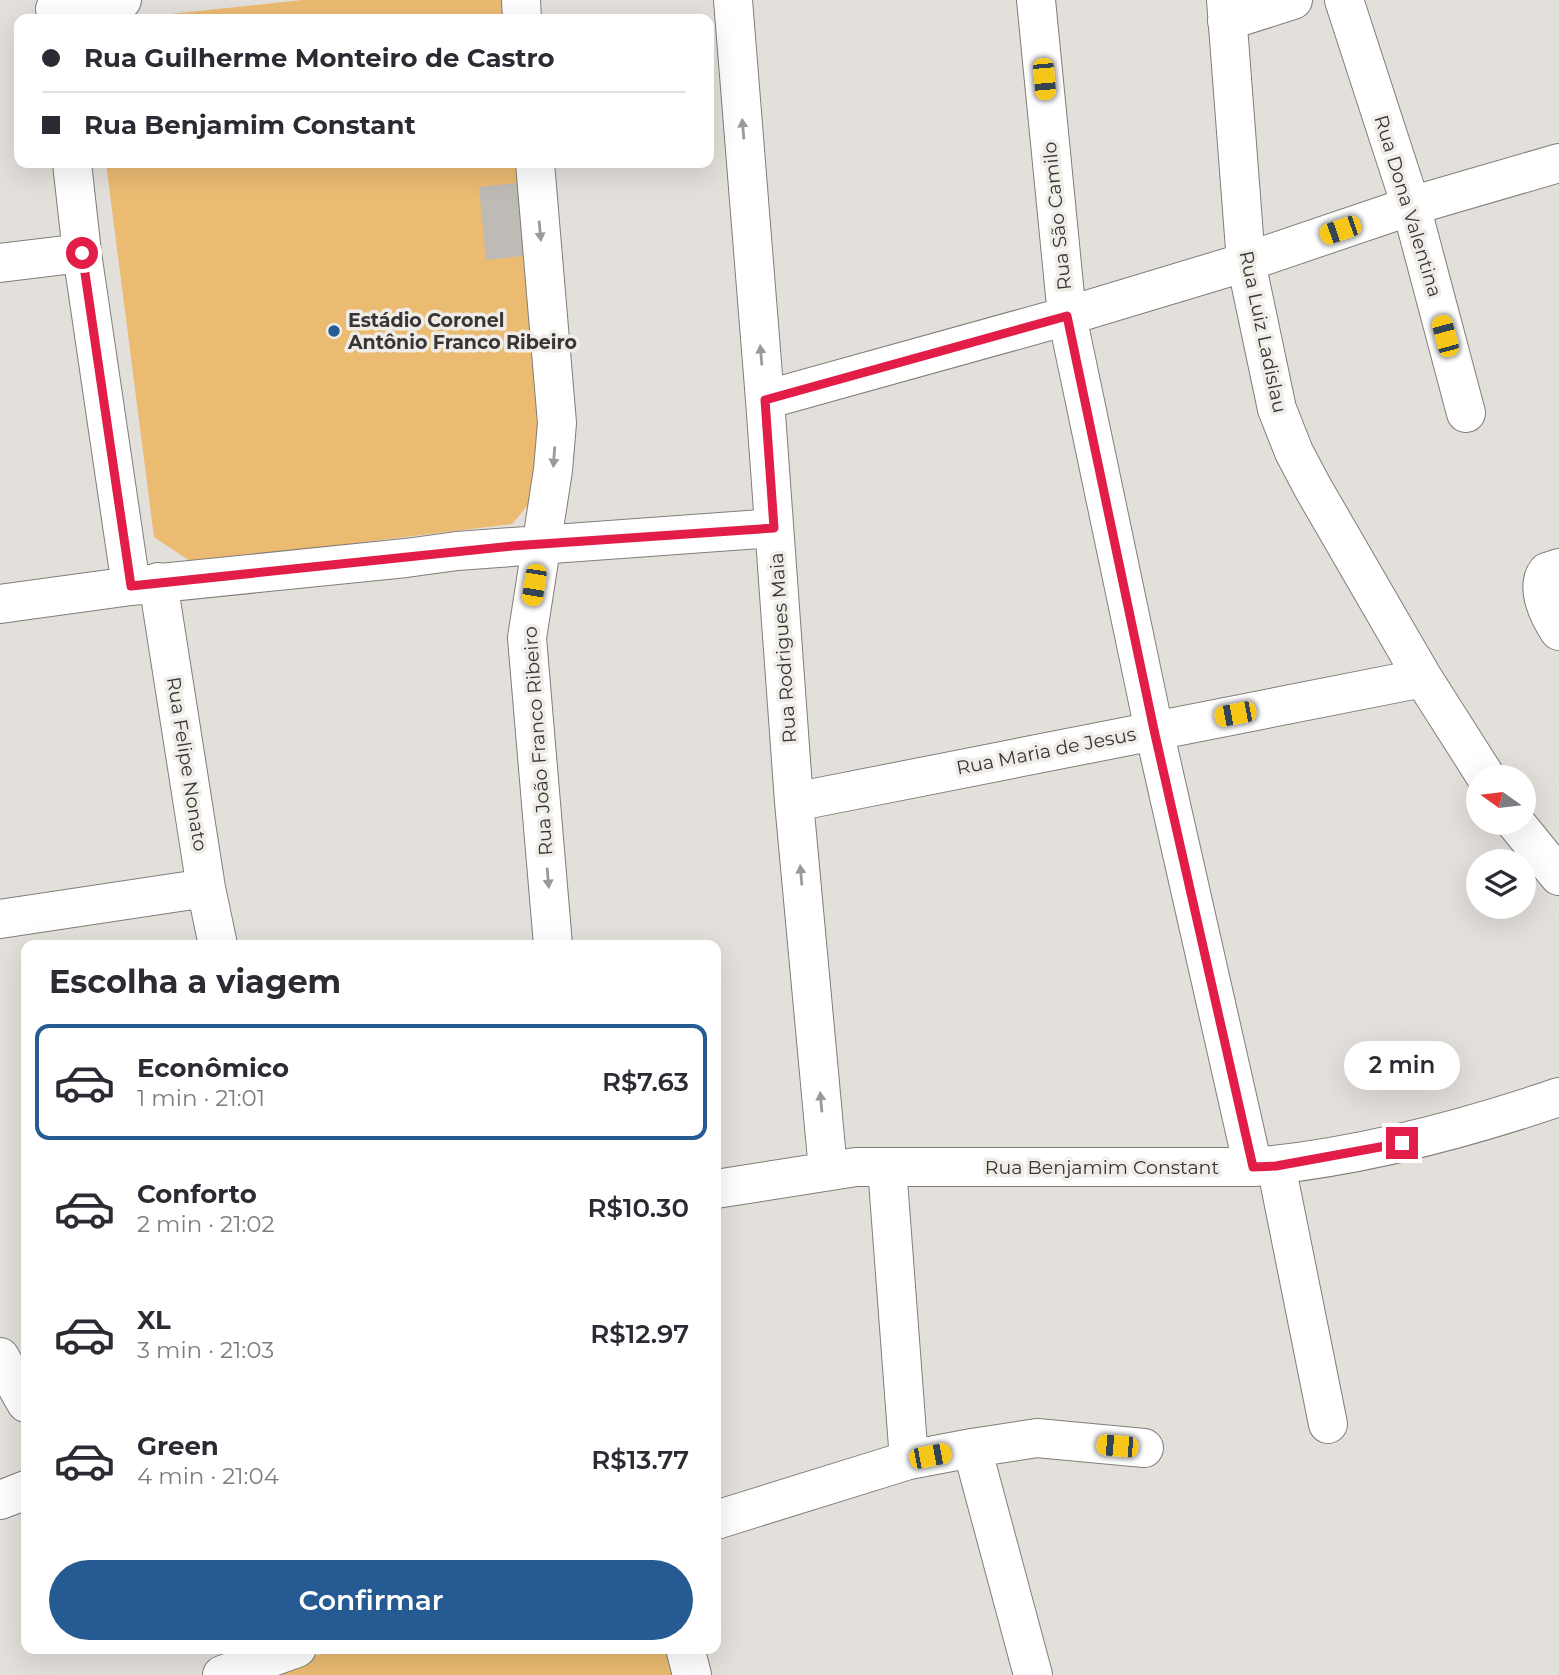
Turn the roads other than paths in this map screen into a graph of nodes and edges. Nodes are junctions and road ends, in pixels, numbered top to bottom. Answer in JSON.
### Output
{"nodes":[{"id":1,"x":122,"y":0,"type":"edge"},
{"id":2,"x":733,"y":0,"type":"edge"},
{"id":3,"x":1036,"y":0,"type":"edge"},
{"id":4,"x":1293,"y":0,"type":"edge"},
{"id":5,"x":1344,"y":0,"type":"edge"},
{"id":6,"x":55,"y":9,"type":"edge"},
{"id":7,"x":1226,"y":10,"type":"edge"},
{"id":8,"x":1559,"y":163,"type":"edge"},
{"id":9,"x":73,"y":168,"type":"edge"},
{"id":10,"x":534,"y":168,"type":"edge"},
{"id":11,"x":1411,"y":206,"type":"junction"},
{"id":12,"x":82,"y":253,"type":"junction"},
{"id":13,"x":1246,"y":262,"type":"junction"},
{"id":14,"x":0,"y":263,"type":"edge"},
{"id":15,"x":1067,"y":316,"type":"junction"},
{"id":16,"x":765,"y":400,"type":"junction"},
{"id":17,"x":1466,"y":413,"type":"dead end"},
{"id":18,"x":774,"y":528,"type":"junction"},
{"id":19,"x":540,"y":543,"type":"junction"},
{"id":20,"x":1559,"y":568,"type":"edge"},
{"id":21,"x":144,"y":584,"type":"junction"},
{"id":22,"x":0,"y":604,"type":"edge"},
{"id":23,"x":1559,"y":631,"type":"edge"},
{"id":24,"x":1423,"y":678,"type":"junction"},
{"id":25,"x":1154,"y":730,"type":"junction"},
{"id":26,"x":1478,"y":765,"type":"edge"},
{"id":27,"x":794,"y":802,"type":"junction"},
{"id":28,"x":1526,"y":835,"type":"edge"},
{"id":29,"x":1559,"y":876,"type":"edge"},
{"id":30,"x":206,"y":888,"type":"junction"},
{"id":31,"x":0,"y":919,"type":"edge"},
{"id":32,"x":217,"y":940,"type":"edge"},
{"id":33,"x":553,"y":940,"type":"edge"},
{"id":34,"x":1559,"y":1079,"type":"edge"},
{"id":35,"x":1543,"y":1103,"type":"edge"},
{"id":36,"x":1264,"y":1166,"type":"junction"},
{"id":37,"x":887,"y":1167,"type":"junction"},
{"id":38,"x":828,"y":1170,"type":"junction"},
{"id":39,"x":721,"y":1188,"type":"edge"},
{"id":40,"x":0,"y":1357,"type":"edge"},
{"id":41,"x":21,"y":1394,"type":"edge"},
{"id":42,"x":1328,"y":1424,"type":"dead end"},
{"id":43,"x":972,"y":1448,"type":"junction"},
{"id":44,"x":1144,"y":1448,"type":"dead end"},
{"id":45,"x":909,"y":1460,"type":"junction"},
{"id":46,"x":21,"y":1492,"type":"edge"},
{"id":47,"x":0,"y":1500,"type":"edge"},
{"id":48,"x":721,"y":1518,"type":"edge"},
{"id":49,"x":280,"y":1654,"type":"edge"},
{"id":50,"x":687,"y":1654,"type":"edge"},
{"id":51,"x":222,"y":1675,"type":"edge"},
{"id":52,"x":692,"y":1675,"type":"edge"},
{"id":53,"x":1033,"y":1675,"type":"edge"}],
"edges":[{"from":1,"to":6,"type":"street"},
{"from":16,"to":2,"type":"street","name":"Rua Rodrigues Maia","one_way":true},
{"from":3,"to":15,"type":"street","name":"Rua São Camilo"},
{"from":4,"to":7,"type":"street"},
{"from":5,"to":11,"type":"street","name":"Rua Dona Valentina"},
{"from":7,"to":13,"type":"street","name":"Rua Luiz Ladislau"},
{"from":8,"to":11,"type":"street"},
{"from":9,"to":12,"type":"street","name":"Rua Felipe Nonato"},
{"from":10,"to":19,"type":"street","name":"Rua João Franco Ribeiro","one_way":true},
{"from":11,"to":13,"type":"street"},
{"from":11,"to":17,"type":"street","name":"Rua Dona Valentina"},
{"from":12,"to":14,"type":"street"},
{"from":12,"to":21,"type":"street","name":"Rua Felipe Nonato"},
{"from":13,"to":15,"type":"street"},
{"from":13,"to":24,"type":"street","name":"Rua Luiz Ladislau"},
{"from":15,"to":16,"type":"street"},
{"from":15,"to":25,"type":"street","name":"Rua São Camilo"},
{"from":16,"to":18,"type":"street","name":"Rua Rodrigues Maia"},
{"from":18,"to":19,"type":"street"},
{"from":18,"to":27,"type":"street","name":"Rua Rodrigues Maia"},
{"from":19,"to":21,"type":"street"},
{"from":19,"to":33,"type":"street","name":"Rua João Franco Ribeiro","one_way":true},
{"from":20,"to":23,"type":"street"},
{"from":21,"to":22,"type":"street"},
{"from":21,"to":30,"type":"street","name":"Rua Felipe Nonato"},
{"from":24,"to":25,"type":"street","name":"Rua Maria de Jesus"},
{"from":24,"to":26,"type":"street","name":"Rua Luiz Ladislau"},
{"from":25,"to":27,"type":"street","name":"Rua Maria de Jesus"},
{"from":25,"to":36,"type":"street","name":"Rua São Camilo"},
{"from":38,"to":27,"type":"street","name":"Rua Rodrigues Maia","one_way":true},
{"from":28,"to":29,"type":"street"},
{"from":30,"to":31,"type":"street"},
{"from":30,"to":32,"type":"street","name":"Rua Felipe Nonato"},
{"from":34,"to":35,"type":"street"},
{"from":35,"to":36,"type":"street","name":"Rua Benjamim Constant"},
{"from":36,"to":37,"type":"street","name":"Rua Benjamim Constant"},
{"from":36,"to":42,"type":"street","name":"Rua São Camilo"},
{"from":37,"to":38,"type":"street","name":"Rua Benjamim Constant"},
{"from":37,"to":45,"type":"street"},
{"from":38,"to":39,"type":"street","name":"Rua Benjamim Constant"},
{"from":40,"to":41,"type":"street"},
{"from":43,"to":44,"type":"street"},
{"from":43,"to":45,"type":"street"},
{"from":43,"to":53,"type":"street"},
{"from":45,"to":48,"type":"street"},
{"from":46,"to":47,"type":"street"},
{"from":49,"to":51,"type":"street"},
{"from":50,"to":52,"type":"street"}]}
